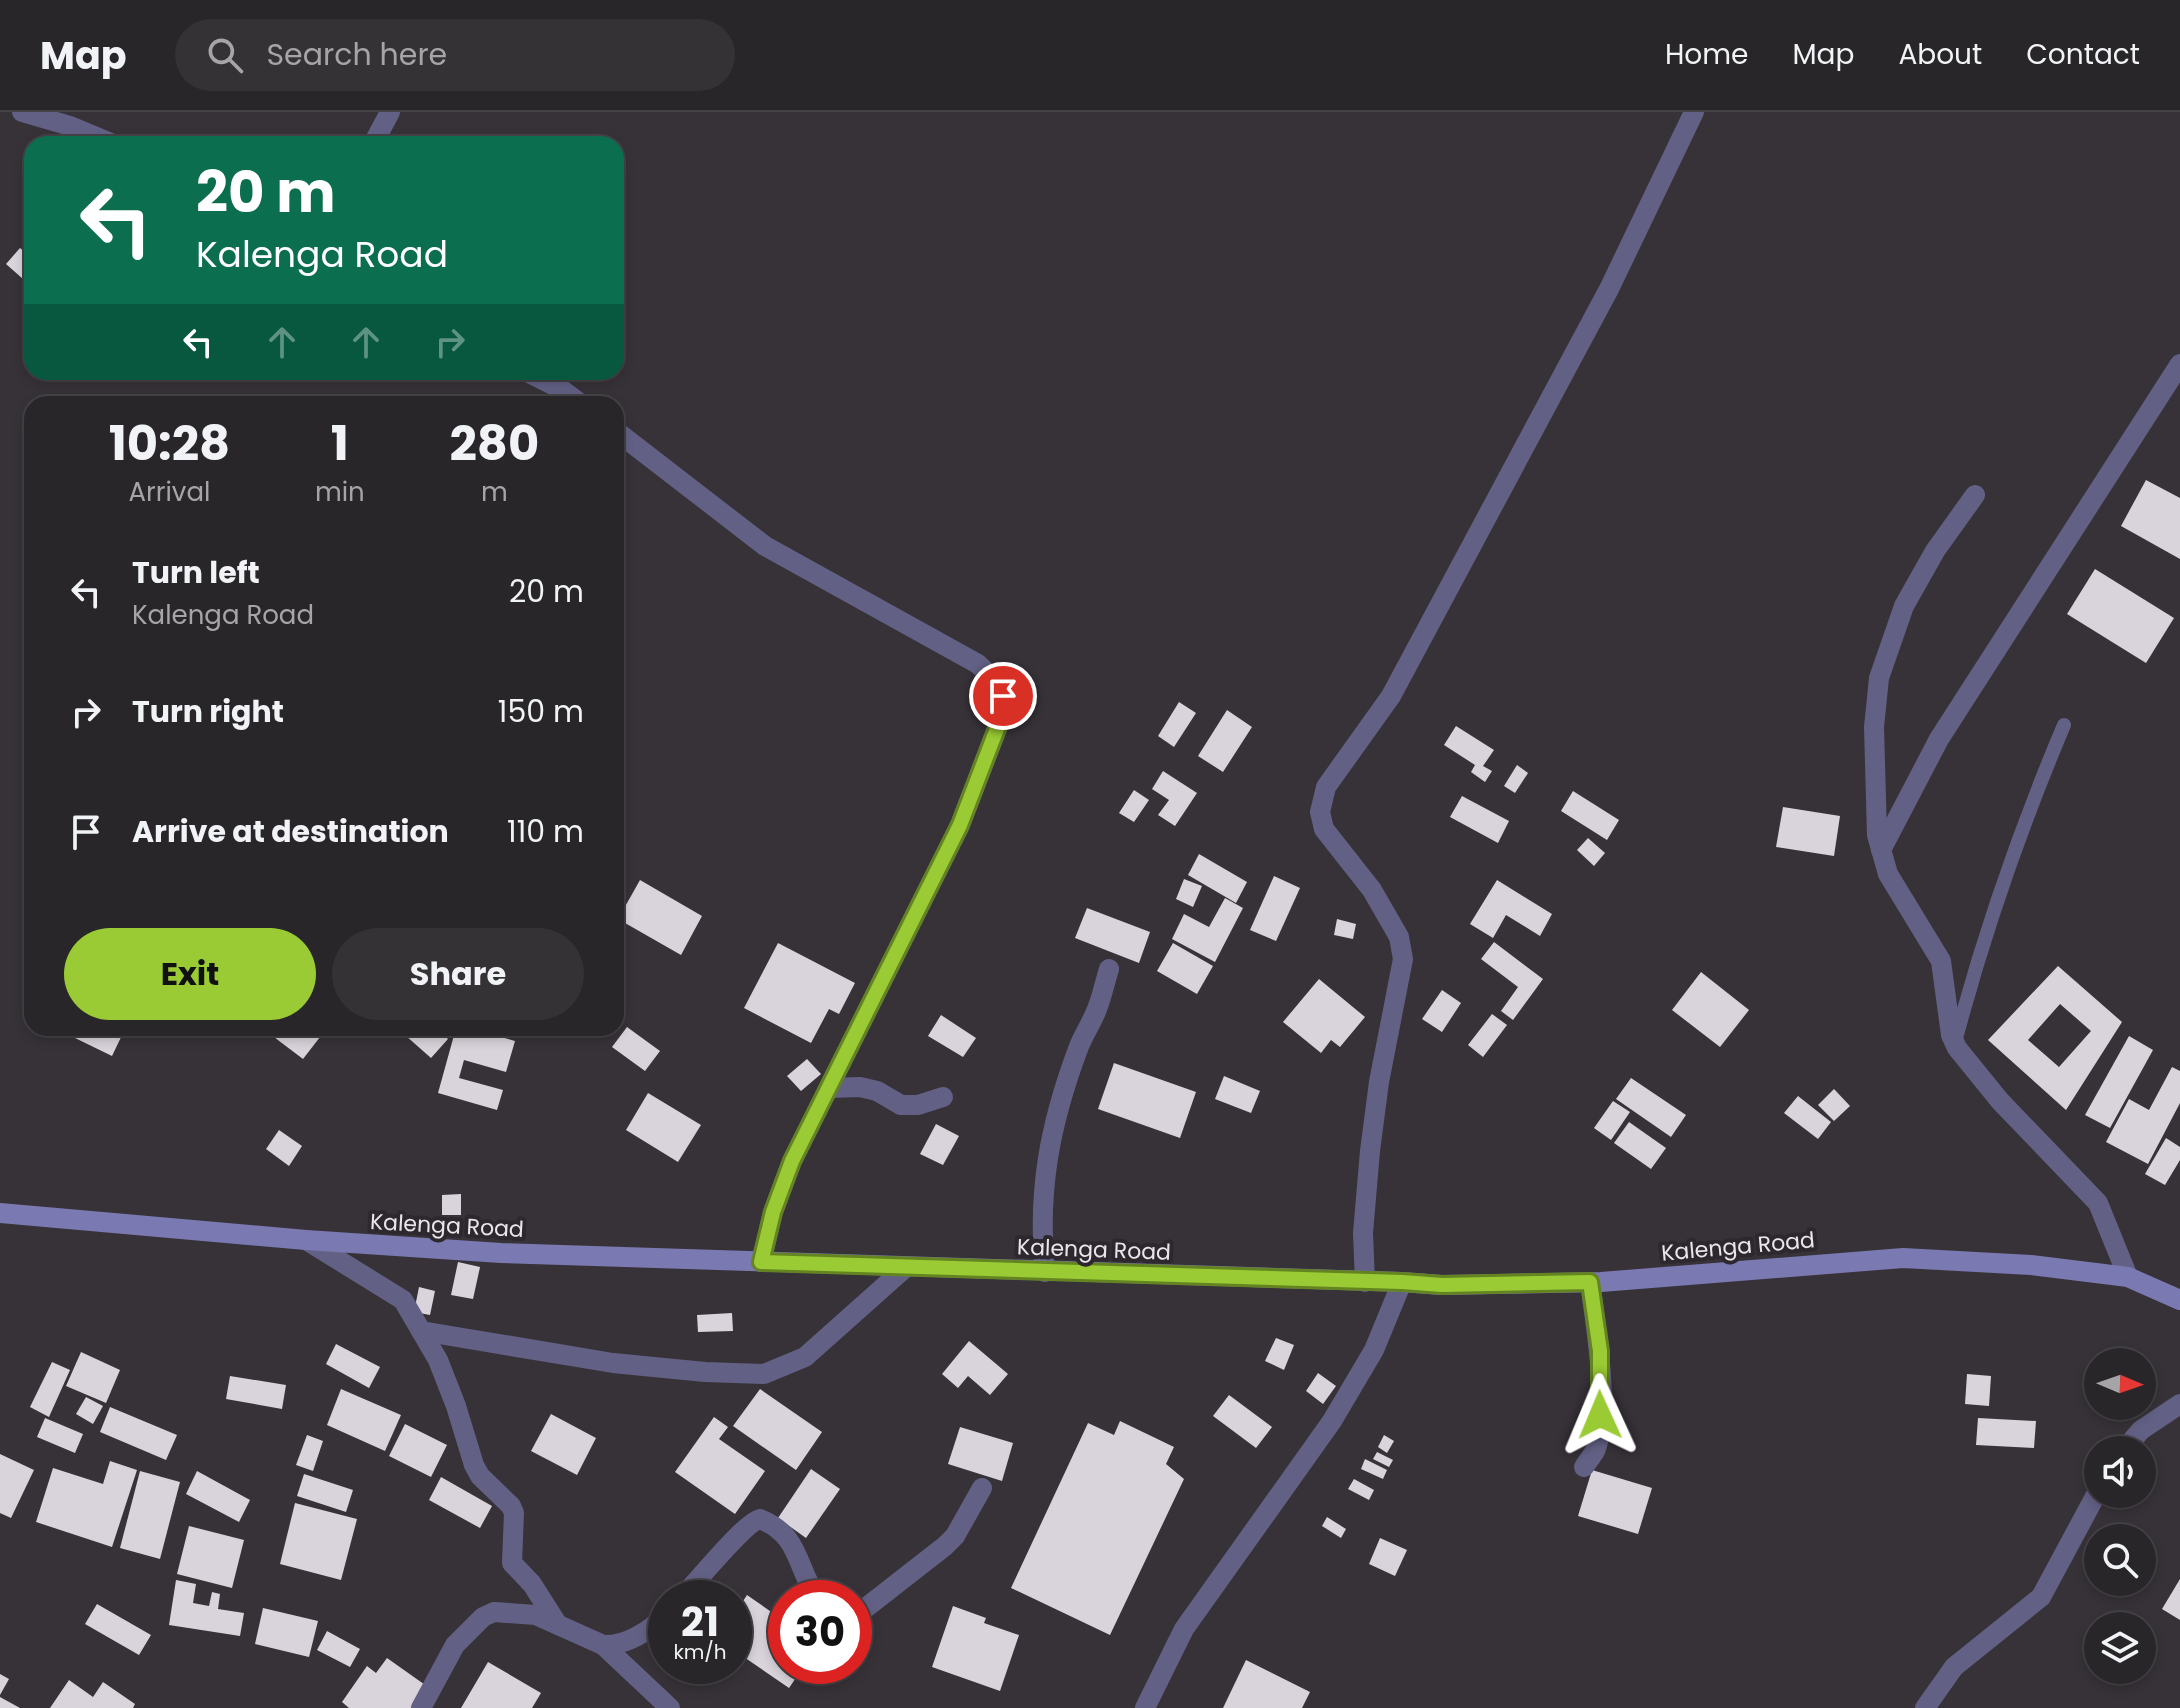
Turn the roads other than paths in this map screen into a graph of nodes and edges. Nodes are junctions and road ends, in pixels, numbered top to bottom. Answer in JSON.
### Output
{"nodes":[{"id":1,"x":22,"y":112,"type":"edge"},
{"id":2,"x":366,"y":112,"type":"edge"},
{"id":3,"x":1694,"y":112,"type":"edge"},
{"id":4,"x":387,"y":118,"type":"edge"},
{"id":5,"x":94,"y":136,"type":"edge"},
{"id":6,"x":377,"y":136,"type":"edge"},
{"id":7,"x":2180,"y":364,"type":"edge"},
{"id":8,"x":543,"y":380,"type":"edge"},
{"id":9,"x":570,"y":396,"type":"edge"},
{"id":10,"x":624,"y":437,"type":"edge"},
{"id":11,"x":1975,"y":495,"type":"dead end"},
{"id":12,"x":2064,"y":725,"type":"dead end"},
{"id":13,"x":1881,"y":850,"type":"junction"},
{"id":14,"x":1109,"y":969,"type":"dead end"},
{"id":15,"x":1955,"y":1043,"type":"junction"},
{"id":16,"x":830,"y":1088,"type":"junction"},
{"id":17,"x":943,"y":1097,"type":"dead end"},
{"id":18,"x":0,"y":1213,"type":"edge"},
{"id":19,"x":306,"y":1240,"type":"junction"},
{"id":20,"x":761,"y":1262,"type":"junction"},
{"id":21,"x":906,"y":1267,"type":"junction"},
{"id":22,"x":1045,"y":1272,"type":"junction"},
{"id":23,"x":2128,"y":1277,"type":"junction"},
{"id":24,"x":1365,"y":1282,"type":"junction"},
{"id":25,"x":1402,"y":1282,"type":"junction"},
{"id":26,"x":1590,"y":1282,"type":"junction"},
{"id":27,"x":2180,"y":1300,"type":"edge"},
{"id":28,"x":421,"y":1331,"type":"junction"},
{"id":29,"x":2180,"y":1404,"type":"edge"},
{"id":30,"x":2136,"y":1436,"type":"edge"},
{"id":31,"x":1584,"y":1467,"type":"dead end"},
{"id":32,"x":982,"y":1488,"type":"dead end"},
{"id":33,"x":2089,"y":1508,"type":"edge"},
{"id":34,"x":697,"y":1580,"type":"edge"},
{"id":35,"x":805,"y":1580,"type":"edge"},
{"id":36,"x":872,"y":1603,"type":"edge"},
{"id":37,"x":558,"y":1625,"type":"junction"},
{"id":38,"x":648,"y":1628,"type":"edge"},
{"id":39,"x":603,"y":1645,"type":"junction"},
{"id":40,"x":421,"y":1708,"type":"edge"},
{"id":41,"x":670,"y":1708,"type":"edge"},
{"id":42,"x":1145,"y":1708,"type":"edge"},
{"id":43,"x":1925,"y":1708,"type":"edge"}],
"edges":[{"from":1,"to":5,"type":"street"},
{"from":2,"to":4,"type":"street"},
{"from":3,"to":24,"type":"street"},
{"from":4,"to":6,"type":"street"},
{"from":7,"to":13,"type":"street"},
{"from":8,"to":9,"type":"street"},
{"from":10,"to":16,"type":"street"},
{"from":11,"to":13,"type":"street"},
{"from":12,"to":15,"type":"lane"},
{"from":13,"to":15,"type":"street"},
{"from":14,"to":22,"type":"street"},
{"from":15,"to":23,"type":"street"},
{"from":16,"to":17,"type":"street"},
{"from":16,"to":20,"type":"street"},
{"from":18,"to":19,"type":"main road","name":"Kalenga Road"},
{"from":19,"to":20,"type":"main road","name":"Kalenga Road"},
{"from":19,"to":28,"type":"street"},
{"from":20,"to":21,"type":"main road","name":"Kalenga Road"},
{"from":21,"to":22,"type":"main road","name":"Kalenga Road"},
{"from":21,"to":28,"type":"street"},
{"from":22,"to":24,"type":"main road","name":"Kalenga Road"},
{"from":23,"to":26,"type":"main road","name":"Kalenga Road"},
{"from":23,"to":27,"type":"main road","name":"Kalenga Road"},
{"from":24,"to":25,"type":"main road","name":"Kalenga Road"},
{"from":25,"to":26,"type":"main road","name":"Kalenga Road"},
{"from":25,"to":42,"type":"street"},
{"from":26,"to":31,"type":"street"},
{"from":28,"to":37,"type":"street"},
{"from":29,"to":30,"type":"street"},
{"from":32,"to":36,"type":"street"},
{"from":33,"to":43,"type":"street"},
{"from":34,"to":35,"type":"street"},
{"from":37,"to":39,"type":"street"},
{"from":37,"to":40,"type":"street"},
{"from":38,"to":39,"type":"street"},
{"from":39,"to":41,"type":"street"}]}
